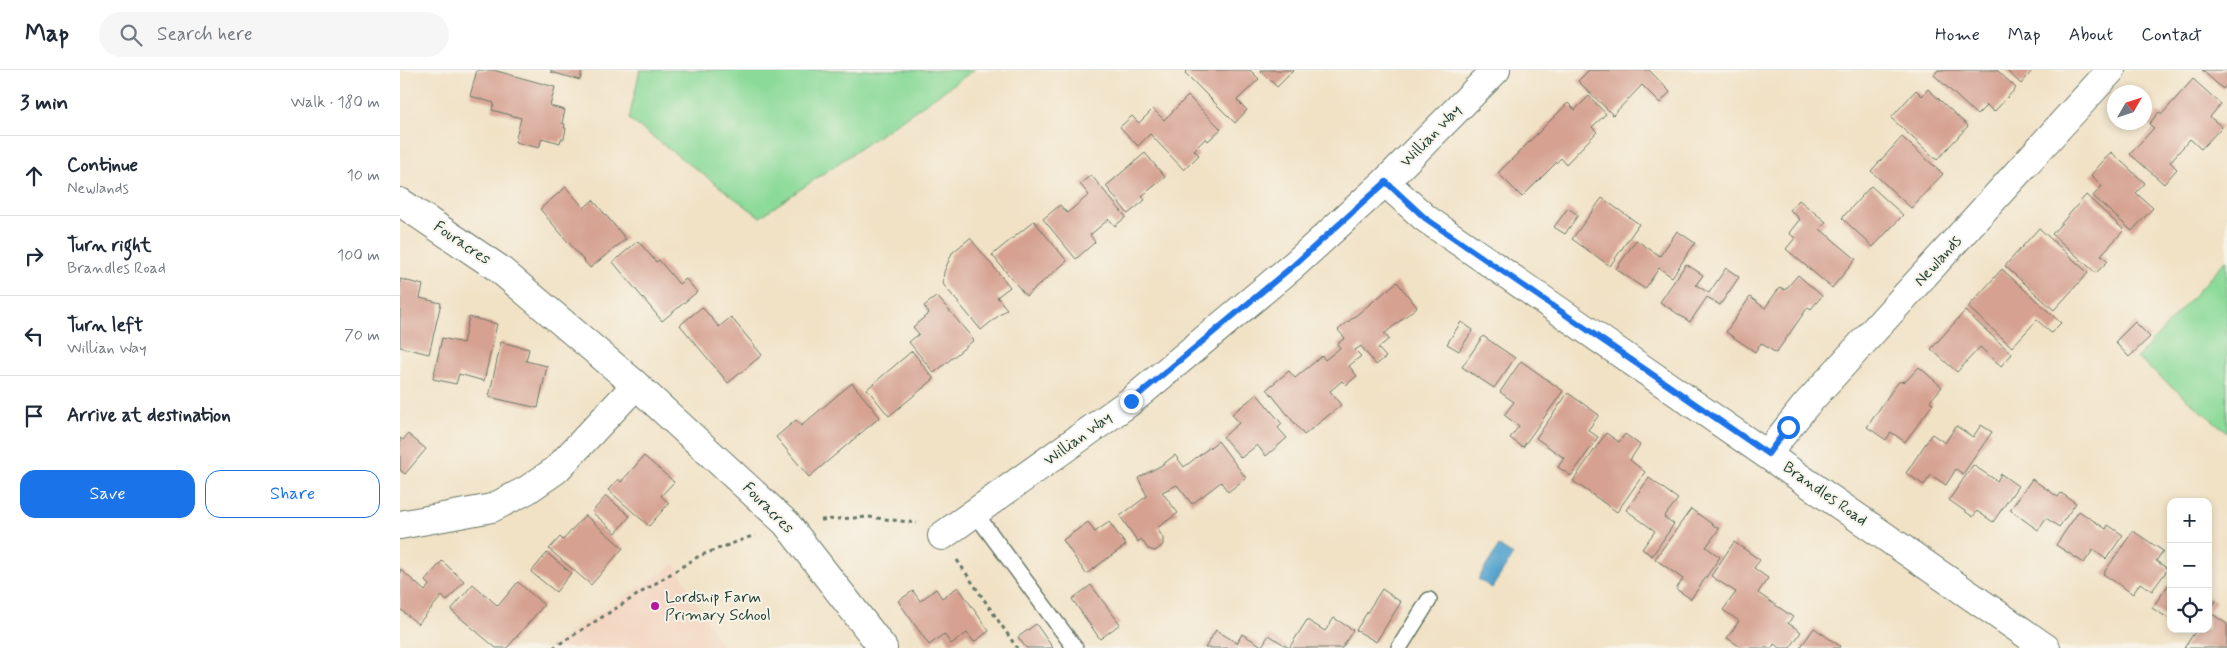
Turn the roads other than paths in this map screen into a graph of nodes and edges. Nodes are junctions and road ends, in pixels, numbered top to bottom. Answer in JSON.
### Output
{"nodes":[{"id":1,"x":1496,"y":70,"type":"edge"},
{"id":2,"x":2111,"y":70,"type":"edge"},
{"id":3,"x":1386,"y":182,"type":"junction"},
{"id":4,"x":400,"y":202,"type":"edge"},
{"id":5,"x":636,"y":385,"type":"junction"},
{"id":6,"x":1768,"y":454,"type":"junction"},
{"id":7,"x":975,"y":513,"type":"junction"},
{"id":8,"x":400,"y":525,"type":"edge"},
{"id":9,"x":942,"y":536,"type":"dead end"},
{"id":10,"x":1430,"y":600,"type":"dead end"},
{"id":11,"x":876,"y":646,"type":"edge"},
{"id":12,"x":1075,"y":648,"type":"edge"},
{"id":13,"x":1399,"y":648,"type":"edge"},
{"id":14,"x":2046,"y":648,"type":"edge"}],
"edges":[{"from":1,"to":3,"type":"street","name":"Willian Way"},
{"from":2,"to":6,"type":"street","name":"Newlands"},
{"from":3,"to":6,"type":"street","name":"Brandles Road"},
{"from":3,"to":7,"type":"street","name":"Willian Way"},
{"from":4,"to":5,"type":"street","name":"Fouracres"},
{"from":5,"to":8,"type":"street"},
{"from":5,"to":11,"type":"street","name":"Fouracres"},
{"from":6,"to":14,"type":"street","name":"Brandles Road"},
{"from":7,"to":9,"type":"street","name":"Willian Way"},
{"from":7,"to":12,"type":"lane"},
{"from":10,"to":13,"type":"lane"}]}
